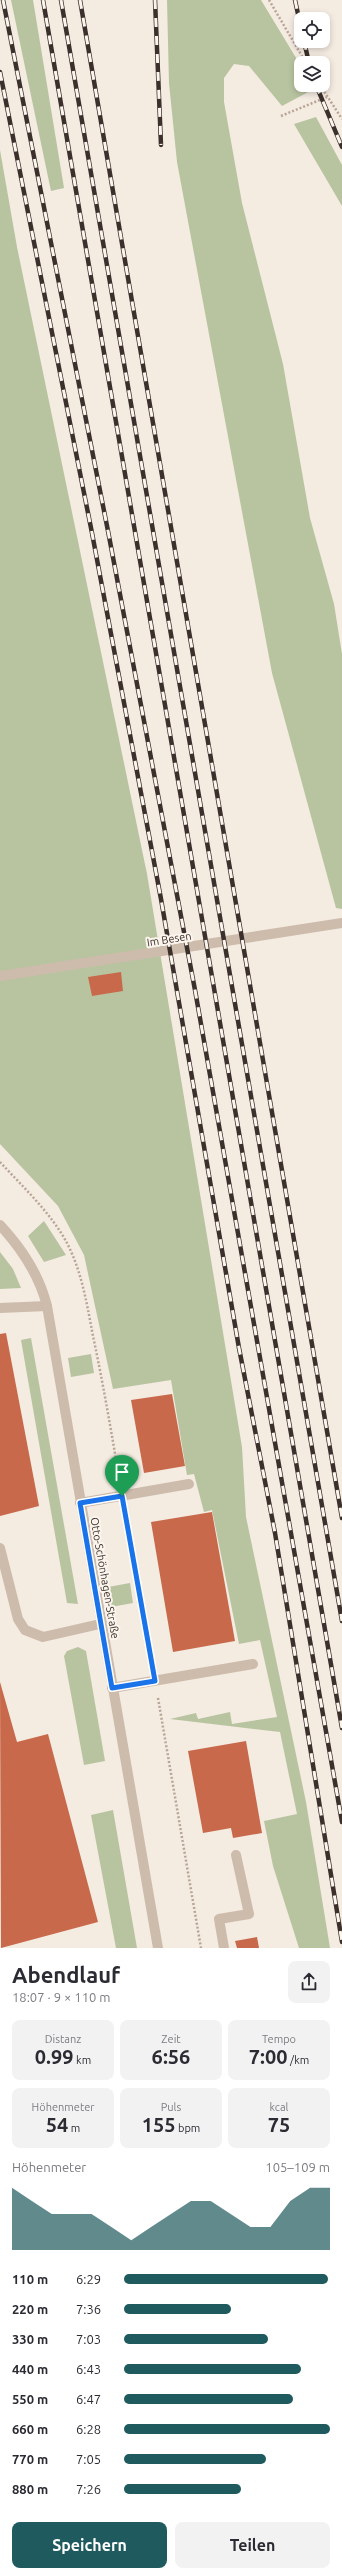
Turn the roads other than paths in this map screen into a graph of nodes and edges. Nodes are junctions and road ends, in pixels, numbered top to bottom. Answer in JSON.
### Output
{"nodes":[{"id":1,"x":342,"y":922,"type":"edge"},
{"id":2,"x":0,"y":976,"type":"edge"},
{"id":3,"x":0,"y":1225,"type":"edge"},
{"id":4,"x":46,"y":1306,"type":"junction"},
{"id":5,"x":0,"y":1308,"type":"edge"},
{"id":6,"x":189,"y":1484,"type":"dead end"},
{"id":7,"x":80,"y":1503,"type":"junction"},
{"id":8,"x":0,"y":1548,"type":"edge"},
{"id":9,"x":100,"y":1624,"type":"junction"},
{"id":10,"x":253,"y":1664,"type":"dead end"},
{"id":11,"x":112,"y":1688,"type":"junction"},
{"id":12,"x":236,"y":1855,"type":"dead end"},
{"id":13,"x":158,"y":1948,"type":"edge"},
{"id":14,"x":224,"y":1948,"type":"edge"}],
"edges":[{"from":1,"to":2,"type":"street","name":"Im Besen"},
{"from":3,"to":4,"type":"street","name":"Otto-Schönhagen-Straße"},
{"from":4,"to":5,"type":"street"},
{"from":4,"to":7,"type":"street","name":"Otto-Schönhagen-Straße"},
{"from":6,"to":7,"type":"street"},
{"from":7,"to":9,"type":"street","name":"Otto-Schönhagen-Straße"},
{"from":8,"to":9,"type":"street"},
{"from":9,"to":11,"type":"street","name":"Otto-Schönhagen-Straße"},
{"from":10,"to":11,"type":"street"},
{"from":11,"to":13,"type":"street","name":"Otto-Schönhagen-Straße"},
{"from":12,"to":14,"type":"street"}]}
